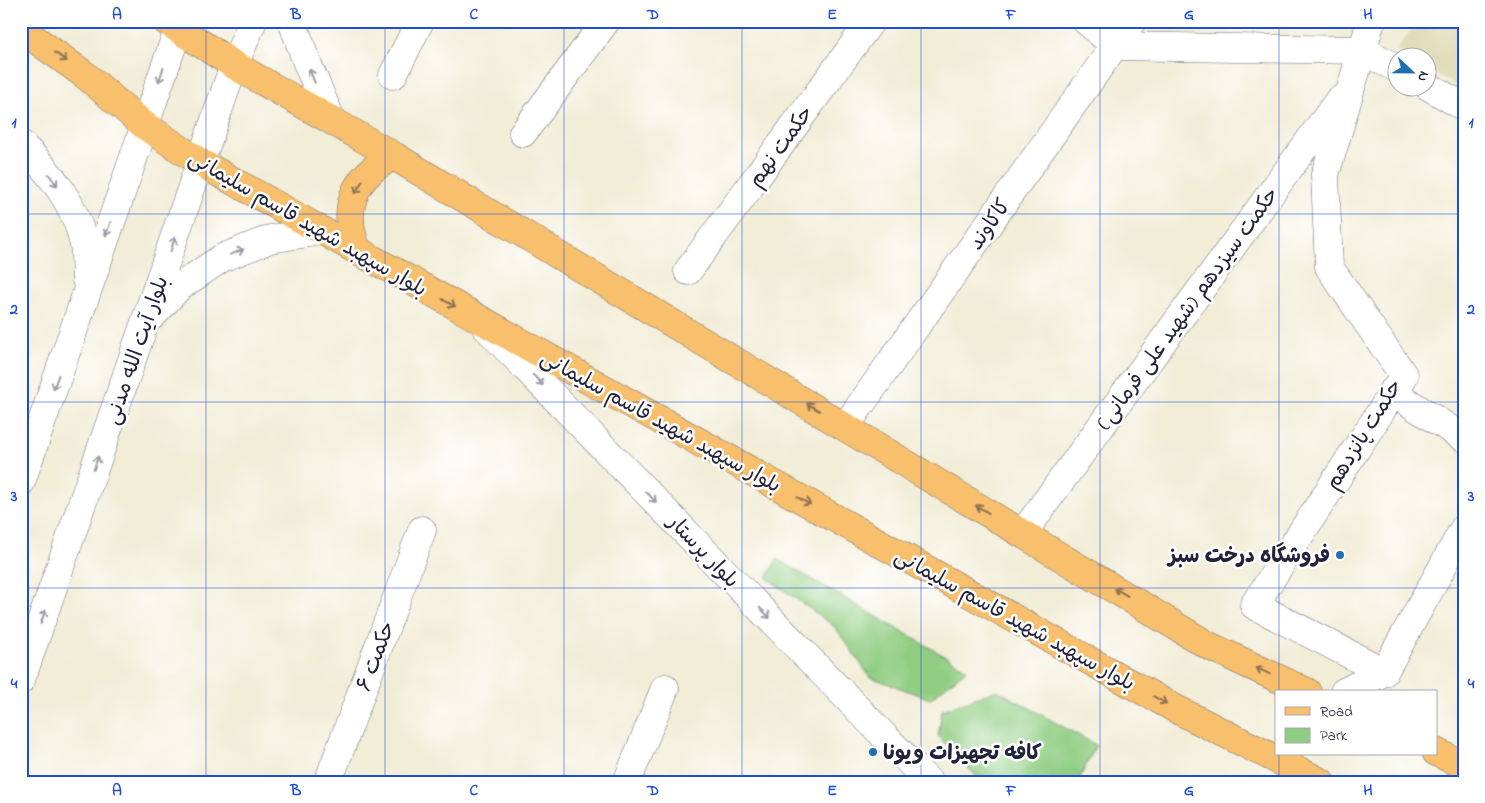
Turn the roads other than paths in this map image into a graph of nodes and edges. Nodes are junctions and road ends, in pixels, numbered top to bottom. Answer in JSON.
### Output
{"nodes":[{"id":1,"x":253,"y":21,"type":"edge"},
{"id":2,"x":292,"y":21,"type":"edge"},
{"id":3,"x":420,"y":21,"type":"edge"},
{"id":4,"x":606,"y":21,"type":"edge"},
{"id":5,"x":871,"y":21,"type":"edge"},
{"id":6,"x":1086,"y":21,"type":"edge"},
{"id":7,"x":1132,"y":21,"type":"edge"},
{"id":8,"x":1371,"y":21,"type":"edge"},
{"id":9,"x":175,"y":24,"type":"edge"},
{"id":10,"x":21,"y":29,"type":"edge"},
{"id":11,"x":1115,"y":46,"type":"junction"},
{"id":12,"x":1362,"y":50,"type":"junction"},
{"id":13,"x":1388,"y":64,"type":"edge"},
{"id":14,"x":234,"y":66,"type":"junction"},
{"id":15,"x":394,"y":75,"type":"dead end"},
{"id":16,"x":1352,"y":84,"type":"junction"},
{"id":17,"x":1438,"y":92,"type":"edge"},
{"id":18,"x":1464,"y":106,"type":"edge"},
{"id":19,"x":332,"y":121,"type":"junction"},
{"id":20,"x":144,"y":125,"type":"junction"},
{"id":21,"x":523,"y":132,"type":"dead end"},
{"id":22,"x":21,"y":144,"type":"edge"},
{"id":23,"x":394,"y":156,"type":"junction"},
{"id":24,"x":201,"y":163,"type":"junction"},
{"id":25,"x":321,"y":231,"type":"junction"},
{"id":26,"x":358,"y":252,"type":"junction"},
{"id":27,"x":688,"y":271,"type":"dead end"},
{"id":28,"x":87,"y":292,"type":"junction"},
{"id":29,"x":480,"y":320,"type":"junction"},
{"id":30,"x":145,"y":324,"type":"junction"},
{"id":31,"x":1392,"y":392,"type":"junction"},
{"id":32,"x":845,"y":427,"type":"junction"},
{"id":33,"x":1464,"y":438,"type":"edge"},
{"id":34,"x":21,"y":482,"type":"edge"},
{"id":35,"x":1464,"y":528,"type":"edge"},
{"id":36,"x":422,"y":530,"type":"dead end"},
{"id":37,"x":1023,"y":533,"type":"junction"},
{"id":38,"x":1384,"y":672,"type":"junction"},
{"id":39,"x":21,"y":680,"type":"edge"},
{"id":40,"x":665,"y":688,"type":"dead end"},
{"id":41,"x":1304,"y":690,"type":"edge"},
{"id":42,"x":1348,"y":690,"type":"edge"},
{"id":43,"x":1438,"y":753,"type":"edge"},
{"id":44,"x":1464,"y":765,"type":"edge"},
{"id":45,"x":328,"y":782,"type":"edge"},
{"id":46,"x":628,"y":782,"type":"edge"},
{"id":47,"x":929,"y":782,"type":"edge"},
{"id":48,"x":1321,"y":782,"type":"edge"}],
"edges":[{"from":1,"to":14,"type":"street","name":"بلوار آیت الله مدنی"},
{"from":19,"to":2,"type":"street","one_way":true},
{"from":3,"to":15,"type":"street"},
{"from":4,"to":21,"type":"street"},
{"from":5,"to":27,"type":"street","name":"حکمت نهم"},
{"from":6,"to":11,"type":"street"},
{"from":7,"to":11,"type":"street","name":"کاکاوند"},
{"from":8,"to":12,"type":"street"},
{"from":9,"to":14,"type":"main road"},
{"from":9,"to":20,"type":"street","one_way":true},
{"from":10,"to":20,"type":"main road","name":"بلوار سپهبد شهید قاسم سلیمانی","one_way":true},
{"from":11,"to":12,"type":"street"},
{"from":11,"to":32,"type":"street","name":"کاکاوند"},
{"from":12,"to":13,"type":"street"},
{"from":12,"to":16,"type":"street"},
{"from":14,"to":19,"type":"main road"},
{"from":14,"to":24,"type":"street","name":"بلوار آیت الله مدنی"},
{"from":16,"to":31,"type":"street","name":"حکمت پانزدهم"},
{"from":16,"to":37,"type":"street","name":"حکمت سیزدهم (شهید علی فرمانی)"},
{"from":17,"to":18,"type":"street"},
{"from":19,"to":23,"type":"main road"},
{"from":20,"to":24,"type":"main road","name":"بلوار سپهبد شهید قاسم سلیمانی"},
{"from":20,"to":28,"type":"street","one_way":true},
{"from":22,"to":28,"type":"street","one_way":true},
{"from":23,"to":26,"type":"main road","one_way":true},
{"from":32,"to":23,"type":"main road","one_way":true},
{"from":24,"to":25,"type":"main road","name":"بلوار سپهبد شهید قاسم سلیمانی"},
{"from":30,"to":24,"type":"street","name":"بلوار آیت الله مدنی","one_way":true},
{"from":25,"to":26,"type":"main road","name":"بلوار سپهبد شهید قاسم سلیمانی"},
{"from":30,"to":25,"type":"street","one_way":true},
{"from":26,"to":29,"type":"main road","name":"بلوار سپهبد شهید قاسم سلیمانی","one_way":true},
{"from":28,"to":34,"type":"street","one_way":true},
{"from":29,"to":47,"type":"street","name":"بلوار پرستار","one_way":true},
{"from":29,"to":48,"type":"main road","name":"بلوار سپهبد شهید قاسم سلیمانی","one_way":true},
{"from":39,"to":30,"type":"street","name":"بلوار آیت الله مدنی","one_way":true},
{"from":31,"to":33,"type":"street"},
{"from":31,"to":38,"type":"street","name":"حکمت پانزدهم"},
{"from":37,"to":32,"type":"main road","one_way":true},
{"from":35,"to":38,"type":"street"},
{"from":36,"to":45,"type":"street","name":"حکمت ۶"},
{"from":41,"to":37,"type":"main road","one_way":true},
{"from":38,"to":42,"type":"street"},
{"from":40,"to":46,"type":"street"},
{"from":43,"to":44,"type":"main road"}]}
